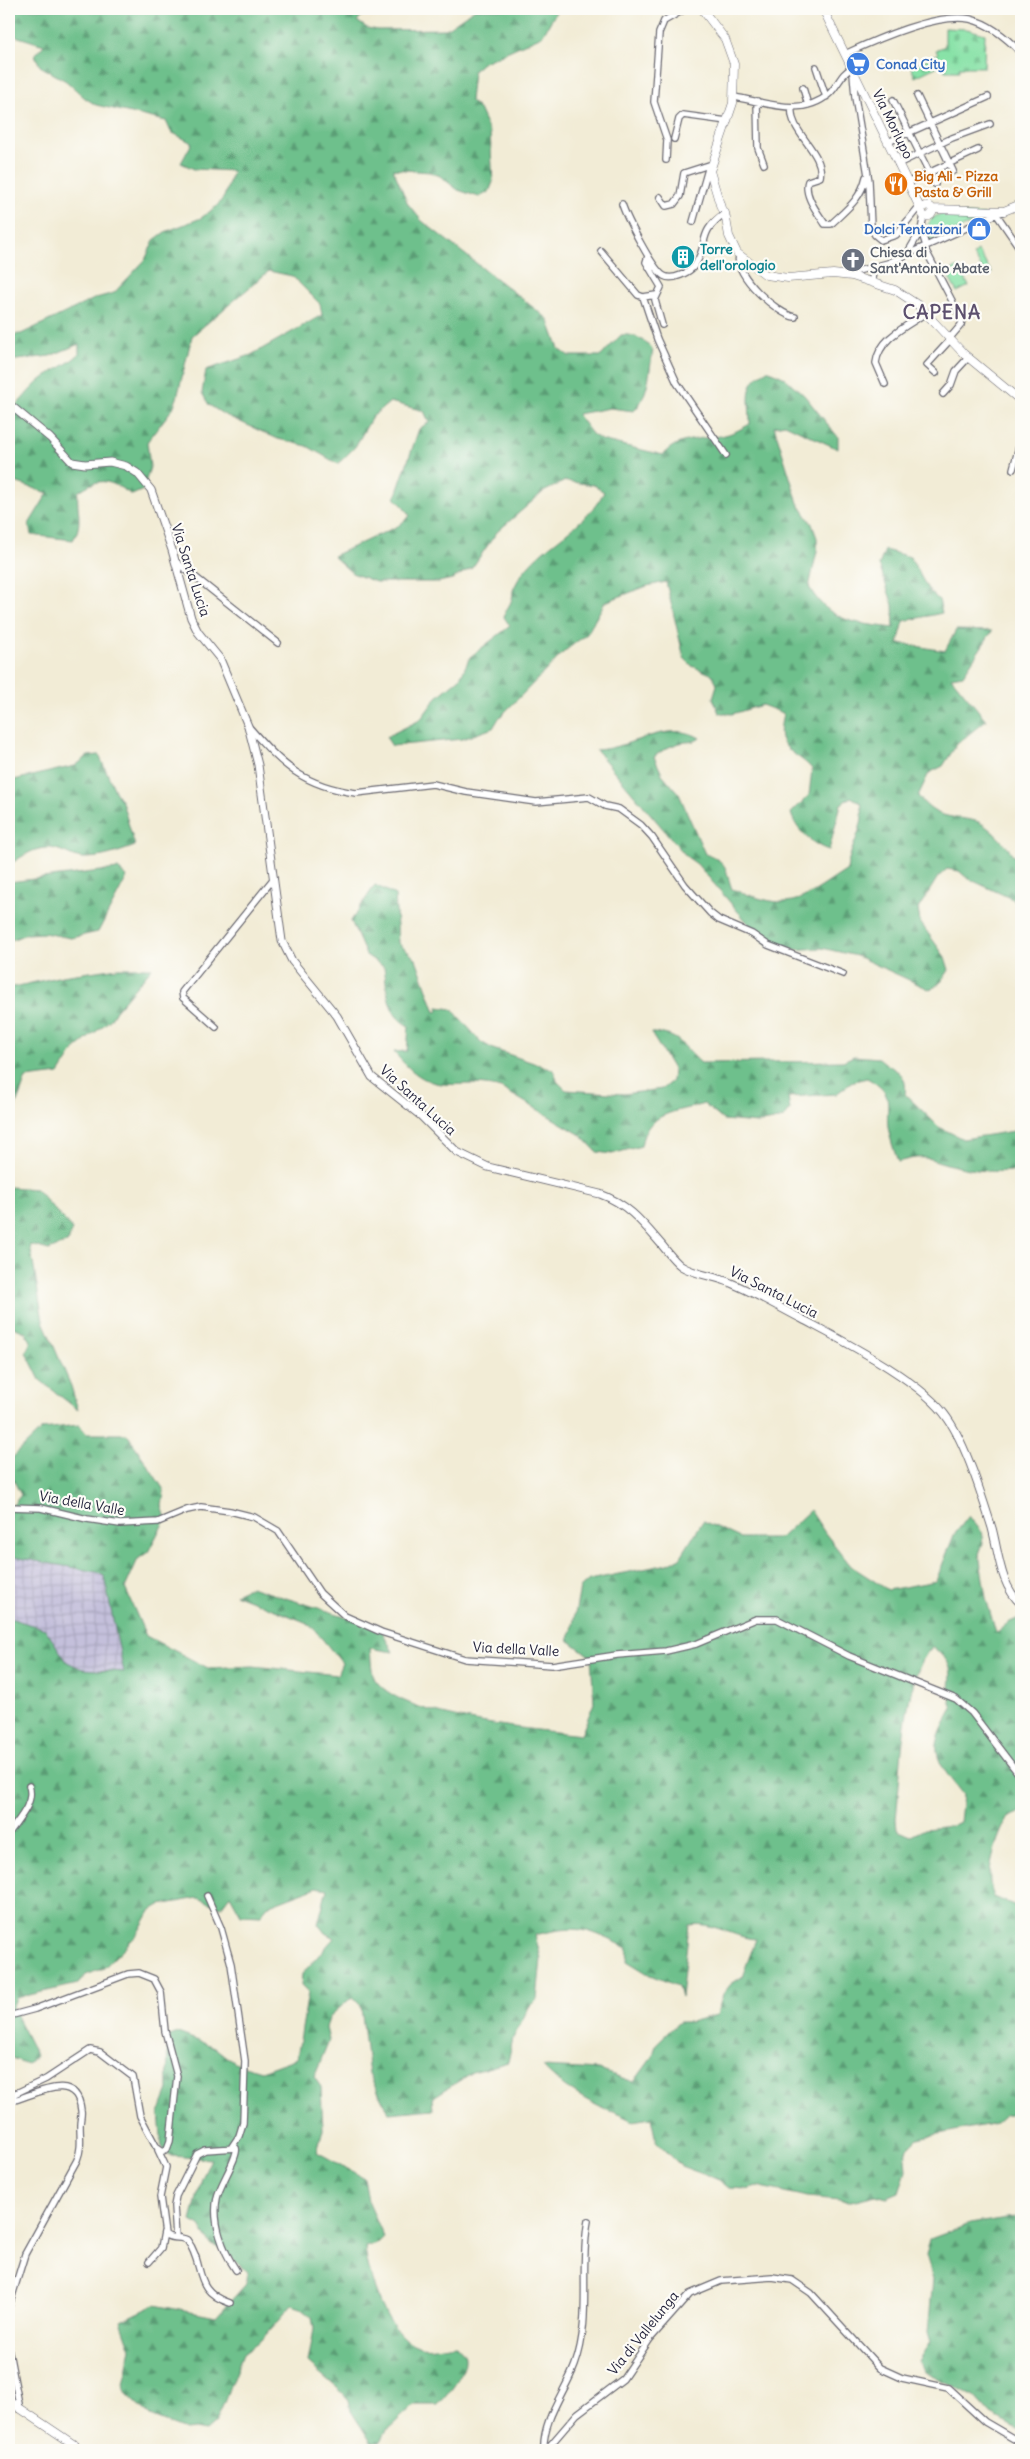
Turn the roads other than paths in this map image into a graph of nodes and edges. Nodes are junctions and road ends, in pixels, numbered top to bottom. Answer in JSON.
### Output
{"nodes":[{"id":1,"x":685,"y":9,"type":"edge"},
{"id":2,"x":702,"y":9,"type":"edge"},
{"id":3,"x":823,"y":9,"type":"edge"},
{"id":4,"x":1021,"y":53,"type":"edge"},
{"id":5,"x":845,"y":54,"type":"junction"},
{"id":6,"x":816,"y":66,"type":"dead end"},
{"id":7,"x":852,"y":69,"type":"junction"},
{"id":8,"x":802,"y":88,"type":"dead end"},
{"id":9,"x":918,"y":96,"type":"dead end"},
{"id":10,"x":734,"y":97,"type":"junction"},
{"id":11,"x":826,"y":97,"type":"junction"},
{"id":12,"x":988,"y":97,"type":"dead end"},
{"id":13,"x":893,"y":100,"type":"dead end"},
{"id":14,"x":757,"y":101,"type":"junction"},
{"id":15,"x":808,"y":105,"type":"junction"},
{"id":16,"x":792,"y":107,"type":"junction"},
{"id":17,"x":727,"y":121,"type":"junction"},
{"id":18,"x":930,"y":122,"type":"junction"},
{"id":19,"x":990,"y":124,"type":"dead end"},
{"id":20,"x":909,"y":132,"type":"junction"},
{"id":21,"x":674,"y":139,"type":"dead end"},
{"id":22,"x":888,"y":142,"type":"junction"},
{"id":23,"x":940,"y":144,"type":"junction"},
{"id":24,"x":978,"y":150,"type":"dead end"},
{"id":25,"x":920,"y":154,"type":"junction"},
{"id":26,"x":666,"y":160,"type":"dead end"},
{"id":27,"x":950,"y":163,"type":"junction"},
{"id":28,"x":764,"y":164,"type":"dead end"},
{"id":29,"x":898,"y":164,"type":"junction"},
{"id":30,"x":710,"y":165,"type":"junction"},
{"id":31,"x":954,"y":171,"type":"dead end"},
{"id":32,"x":867,"y":172,"type":"junction"},
{"id":33,"x":929,"y":173,"type":"junction"},
{"id":34,"x":907,"y":183,"type":"junction"},
{"id":35,"x":935,"y":184,"type":"dead end"},
{"id":36,"x":660,"y":197,"type":"dead end"},
{"id":37,"x":913,"y":197,"type":"junction"},
{"id":38,"x":622,"y":204,"type":"dead end"},
{"id":39,"x":1021,"y":204,"type":"edge"},
{"id":40,"x":930,"y":207,"type":"junction"},
{"id":41,"x":724,"y":212,"type":"junction"},
{"id":42,"x":921,"y":212,"type":"junction"},
{"id":43,"x":1001,"y":213,"type":"junction"},
{"id":44,"x":693,"y":222,"type":"dead end"},
{"id":45,"x":921,"y":230,"type":"junction"},
{"id":46,"x":912,"y":244,"type":"junction"},
{"id":47,"x":925,"y":247,"type":"junction"},
{"id":48,"x":918,"y":250,"type":"junction"},
{"id":49,"x":1021,"y":250,"type":"edge"},
{"id":50,"x":601,"y":251,"type":"dead end"},
{"id":51,"x":907,"y":254,"type":"junction"},
{"id":52,"x":648,"y":256,"type":"junction"},
{"id":53,"x":739,"y":256,"type":"junction"},
{"id":54,"x":873,"y":268,"type":"junction"},
{"id":55,"x":842,"y":274,"type":"junction"},
{"id":56,"x":872,"y":281,"type":"junction"},
{"id":57,"x":656,"y":295,"type":"junction"},
{"id":58,"x":643,"y":297,"type":"junction"},
{"id":59,"x":926,"y":313,"type":"junction"},
{"id":60,"x":795,"y":316,"type":"dead end"},
{"id":61,"x":662,"y":324,"type":"dead end"},
{"id":62,"x":949,"y":339,"type":"junction"},
{"id":63,"x":968,"y":358,"type":"junction"},
{"id":64,"x":936,"y":373,"type":"dead end"},
{"id":65,"x":885,"y":384,"type":"dead end"},
{"id":66,"x":943,"y":394,"type":"dead end"},
{"id":67,"x":1021,"y":401,"type":"edge"},
{"id":68,"x":9,"y":404,"type":"edge"},
{"id":69,"x":1021,"y":439,"type":"edge"},
{"id":70,"x":726,"y":455,"type":"dead end"},
{"id":71,"x":1013,"y":468,"type":"dead end"},
{"id":72,"x":175,"y":561,"type":"junction"},
{"id":73,"x":278,"y":643,"type":"dead end"},
{"id":74,"x":248,"y":726,"type":"junction"},
{"id":75,"x":274,"y":878,"type":"junction"},
{"id":76,"x":843,"y":974,"type":"dead end"},
{"id":77,"x":216,"y":1027,"type":"dead end"},
{"id":78,"x":9,"y":1507,"type":"edge"},
{"id":79,"x":1021,"y":1604,"type":"edge"},
{"id":80,"x":1021,"y":1777,"type":"edge"},
{"id":81,"x":29,"y":1786,"type":"dead end"},
{"id":82,"x":9,"y":1832,"type":"edge"},
{"id":83,"x":207,"y":1896,"type":"dead end"},
{"id":84,"x":9,"y":2016,"type":"edge"},
{"id":85,"x":12,"y":2100,"type":"edge"},
{"id":86,"x":154,"y":2144,"type":"junction"},
{"id":87,"x":231,"y":2148,"type":"junction"},
{"id":88,"x":588,"y":2220,"type":"dead end"},
{"id":89,"x":164,"y":2232,"type":"junction"},
{"id":90,"x":176,"y":2236,"type":"junction"},
{"id":91,"x":149,"y":2262,"type":"dead end"},
{"id":92,"x":236,"y":2270,"type":"dead end"},
{"id":93,"x":230,"y":2303,"type":"dead end"},
{"id":94,"x":9,"y":2306,"type":"edge"},
{"id":95,"x":9,"y":2344,"type":"edge"},
{"id":96,"x":9,"y":2352,"type":"edge"},
{"id":97,"x":12,"y":2361,"type":"junction"},
{"id":98,"x":9,"y":2401,"type":"edge"},
{"id":99,"x":20,"y":2409,"type":"junction"},
{"id":100,"x":1021,"y":2443,"type":"edge"},
{"id":101,"x":82,"y":2450,"type":"edge"},
{"id":102,"x":545,"y":2450,"type":"edge"}],
"edges":[{"from":1,"to":26,"type":"street"},
{"from":2,"to":10,"type":"main road"},
{"from":3,"to":5,"type":"main road","name":"Via Morlupo"},
{"from":4,"to":5,"type":"street"},
{"from":5,"to":7,"type":"main road","name":"Via Morlupo"},
{"from":6,"to":11,"type":"street"},
{"from":7,"to":11,"type":"street"},
{"from":7,"to":22,"type":"main road","name":"Via Morlupo"},
{"from":7,"to":32,"type":"street"},
{"from":8,"to":15,"type":"street"},
{"from":9,"to":18,"type":"street"},
{"from":10,"to":14,"type":"street"},
{"from":10,"to":17,"type":"main road"},
{"from":11,"to":15,"type":"street"},
{"from":12,"to":18,"type":"street"},
{"from":13,"to":20,"type":"street"},
{"from":14,"to":16,"type":"street"},
{"from":14,"to":28,"type":"street"},
{"from":15,"to":16,"type":"street"},
{"from":16,"to":32,"type":"street"},
{"from":17,"to":21,"type":"street"},
{"from":17,"to":30,"type":"main road"},
{"from":18,"to":20,"type":"street"},
{"from":18,"to":23,"type":"street"},
{"from":19,"to":23,"type":"street"},
{"from":20,"to":22,"type":"street"},
{"from":20,"to":25,"type":"street"},
{"from":22,"to":29,"type":"main road","name":"Via Morlupo"},
{"from":23,"to":25,"type":"street"},
{"from":23,"to":27,"type":"street"},
{"from":24,"to":27,"type":"street"},
{"from":25,"to":29,"type":"street"},
{"from":25,"to":33,"type":"street"},
{"from":27,"to":31,"type":"street"},
{"from":27,"to":33,"type":"street"},
{"from":29,"to":34,"type":"main road","name":"Via Morlupo"},
{"from":30,"to":36,"type":"street"},
{"from":30,"to":41,"type":"main road"},
{"from":30,"to":44,"type":"street"},
{"from":32,"to":42,"type":"street"},
{"from":33,"to":34,"type":"street"},
{"from":33,"to":35,"type":"street"},
{"from":34,"to":37,"type":"main road","name":"Via Morlupo"},
{"from":37,"to":40,"type":"main road"},
{"from":37,"to":42,"type":"main road","name":"Via Morlupo"},
{"from":38,"to":52,"type":"street"},
{"from":39,"to":43,"type":"main road"},
{"from":40,"to":42,"type":"main road"},
{"from":40,"to":43,"type":"main road"},
{"from":41,"to":52,"type":"street"},
{"from":41,"to":53,"type":"main road"},
{"from":42,"to":45,"type":"street"},
{"from":43,"to":47,"type":"street"},
{"from":43,"to":49,"type":"street"},
{"from":45,"to":46,"type":"street"},
{"from":45,"to":47,"type":"street"},
{"from":46,"to":48,"type":"street"},
{"from":46,"to":51,"type":"street"},
{"from":47,"to":48,"type":"street"},
{"from":47,"to":62,"type":"street"},
{"from":48,"to":51,"type":"street"},
{"from":50,"to":58,"type":"street"},
{"from":51,"to":54,"type":"street"},
{"from":52,"to":57,"type":"street"},
{"from":53,"to":55,"type":"main road"},
{"from":53,"to":60,"type":"street"},
{"from":54,"to":55,"type":"street"},
{"from":54,"to":56,"type":"street"},
{"from":55,"to":56,"type":"main road"},
{"from":56,"to":59,"type":"main road"},
{"from":57,"to":58,"type":"street"},
{"from":57,"to":61,"type":"street"},
{"from":58,"to":70,"type":"street"},
{"from":59,"to":62,"type":"main road"},
{"from":59,"to":65,"type":"street"},
{"from":62,"to":63,"type":"main road"},
{"from":62,"to":64,"type":"street"},
{"from":63,"to":66,"type":"street"},
{"from":63,"to":67,"type":"main road"},
{"from":68,"to":72,"type":"street","name":"Via Santa Lucia"},
{"from":69,"to":71,"type":"street"},
{"from":72,"to":73,"type":"street"},
{"from":72,"to":74,"type":"street","name":"Via Santa Lucia"},
{"from":74,"to":75,"type":"street","name":"Via Santa Lucia"},
{"from":74,"to":76,"type":"street"},
{"from":75,"to":77,"type":"street"},
{"from":75,"to":79,"type":"street","name":"Via Santa Lucia"},
{"from":78,"to":80,"type":"street","name":"Via della Valle"},
{"from":81,"to":82,"type":"street"},
{"from":83,"to":87,"type":"street"},
{"from":84,"to":86,"type":"street"},
{"from":85,"to":86,"type":"street"},
{"from":85,"to":94,"type":"street"},
{"from":86,"to":89,"type":"street"},
{"from":87,"to":90,"type":"street"},
{"from":87,"to":92,"type":"street"},
{"from":88,"to":102,"type":"street"},
{"from":89,"to":90,"type":"street"},
{"from":89,"to":91,"type":"street"},
{"from":90,"to":93,"type":"street"},
{"from":95,"to":97,"type":"street"},
{"from":96,"to":97,"type":"street"},
{"from":97,"to":99,"type":"street"},
{"from":98,"to":99,"type":"main road"},
{"from":99,"to":101,"type":"main road"},
{"from":100,"to":102,"type":"street","name":"Via di Vallelunga"}]}
